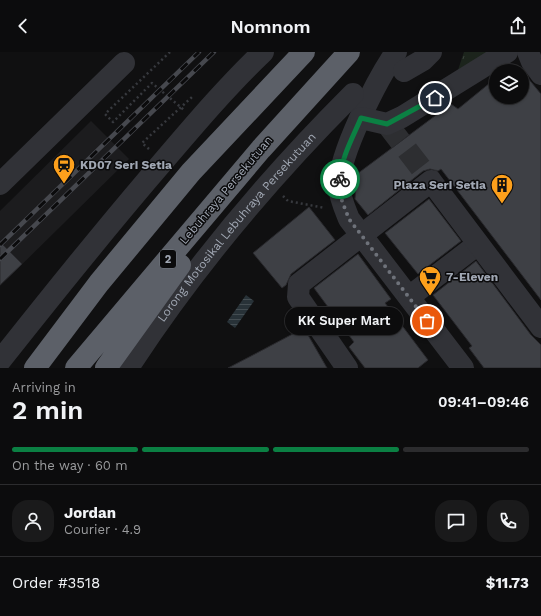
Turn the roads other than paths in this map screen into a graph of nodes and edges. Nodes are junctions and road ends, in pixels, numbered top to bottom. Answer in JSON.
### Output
{"nodes":[{"id":1,"x":263,"y":52,"type":"edge"},
{"id":2,"x":304,"y":52,"type":"edge"},
{"id":3,"x":349,"y":52,"type":"edge"},
{"id":4,"x":431,"y":52,"type":"edge"},
{"id":5,"x":506,"y":52,"type":"edge"},
{"id":6,"x":528,"y":52,"type":"edge"},
{"id":7,"x":400,"y":62,"type":"edge"},
{"id":8,"x":124,"y":63,"type":"dead end"},
{"id":9,"x":541,"y":74,"type":"edge"},
{"id":10,"x":353,"y":94,"type":"dead end"},
{"id":11,"x":361,"y":118,"type":"junction"},
{"id":12,"x":261,"y":149,"type":"junction"},
{"id":13,"x":0,"y":184,"type":"edge"},
{"id":14,"x":355,"y":227,"type":"junction"},
{"id":15,"x":478,"y":244,"type":"junction"},
{"id":16,"x":409,"y":298,"type":"junction"},
{"id":17,"x":541,"y":327,"type":"edge"},
{"id":18,"x":0,"y":361,"type":"edge"},
{"id":19,"x":34,"y":368,"type":"edge"},
{"id":20,"x":76,"y":368,"type":"edge"},
{"id":21,"x":106,"y":368,"type":"edge"},
{"id":22,"x":128,"y":368,"type":"edge"},
{"id":23,"x":347,"y":368,"type":"edge"},
{"id":24,"x":463,"y":368,"type":"edge"}],
"edges":[{"from":1,"to":18,"type":"street"},
{"from":2,"to":19,"type":"highway"},
{"from":3,"to":12,"type":"highway","name":"Lebuhraya Persekutuan","number":"2"},
{"from":4,"to":7,"type":"street"},
{"from":5,"to":11,"type":"street"},
{"from":6,"to":9,"type":"street"},
{"from":7,"to":11,"type":"street"},
{"from":8,"to":13,"type":"street"},
{"from":10,"to":22,"type":"street","name":"Lorong Motosikal Lebuhraya Persekutuan"},
{"from":11,"to":14,"type":"street"},
{"from":12,"to":20,"type":"highway","name":"Lebuhraya Persekutuan","number":"2"},
{"from":12,"to":21,"type":"highway"},
{"from":14,"to":15,"type":"street"},
{"from":14,"to":16,"type":"street"},
{"from":14,"to":23,"type":"street"},
{"from":15,"to":16,"type":"street"},
{"from":15,"to":17,"type":"street"},
{"from":16,"to":24,"type":"street"}]}
